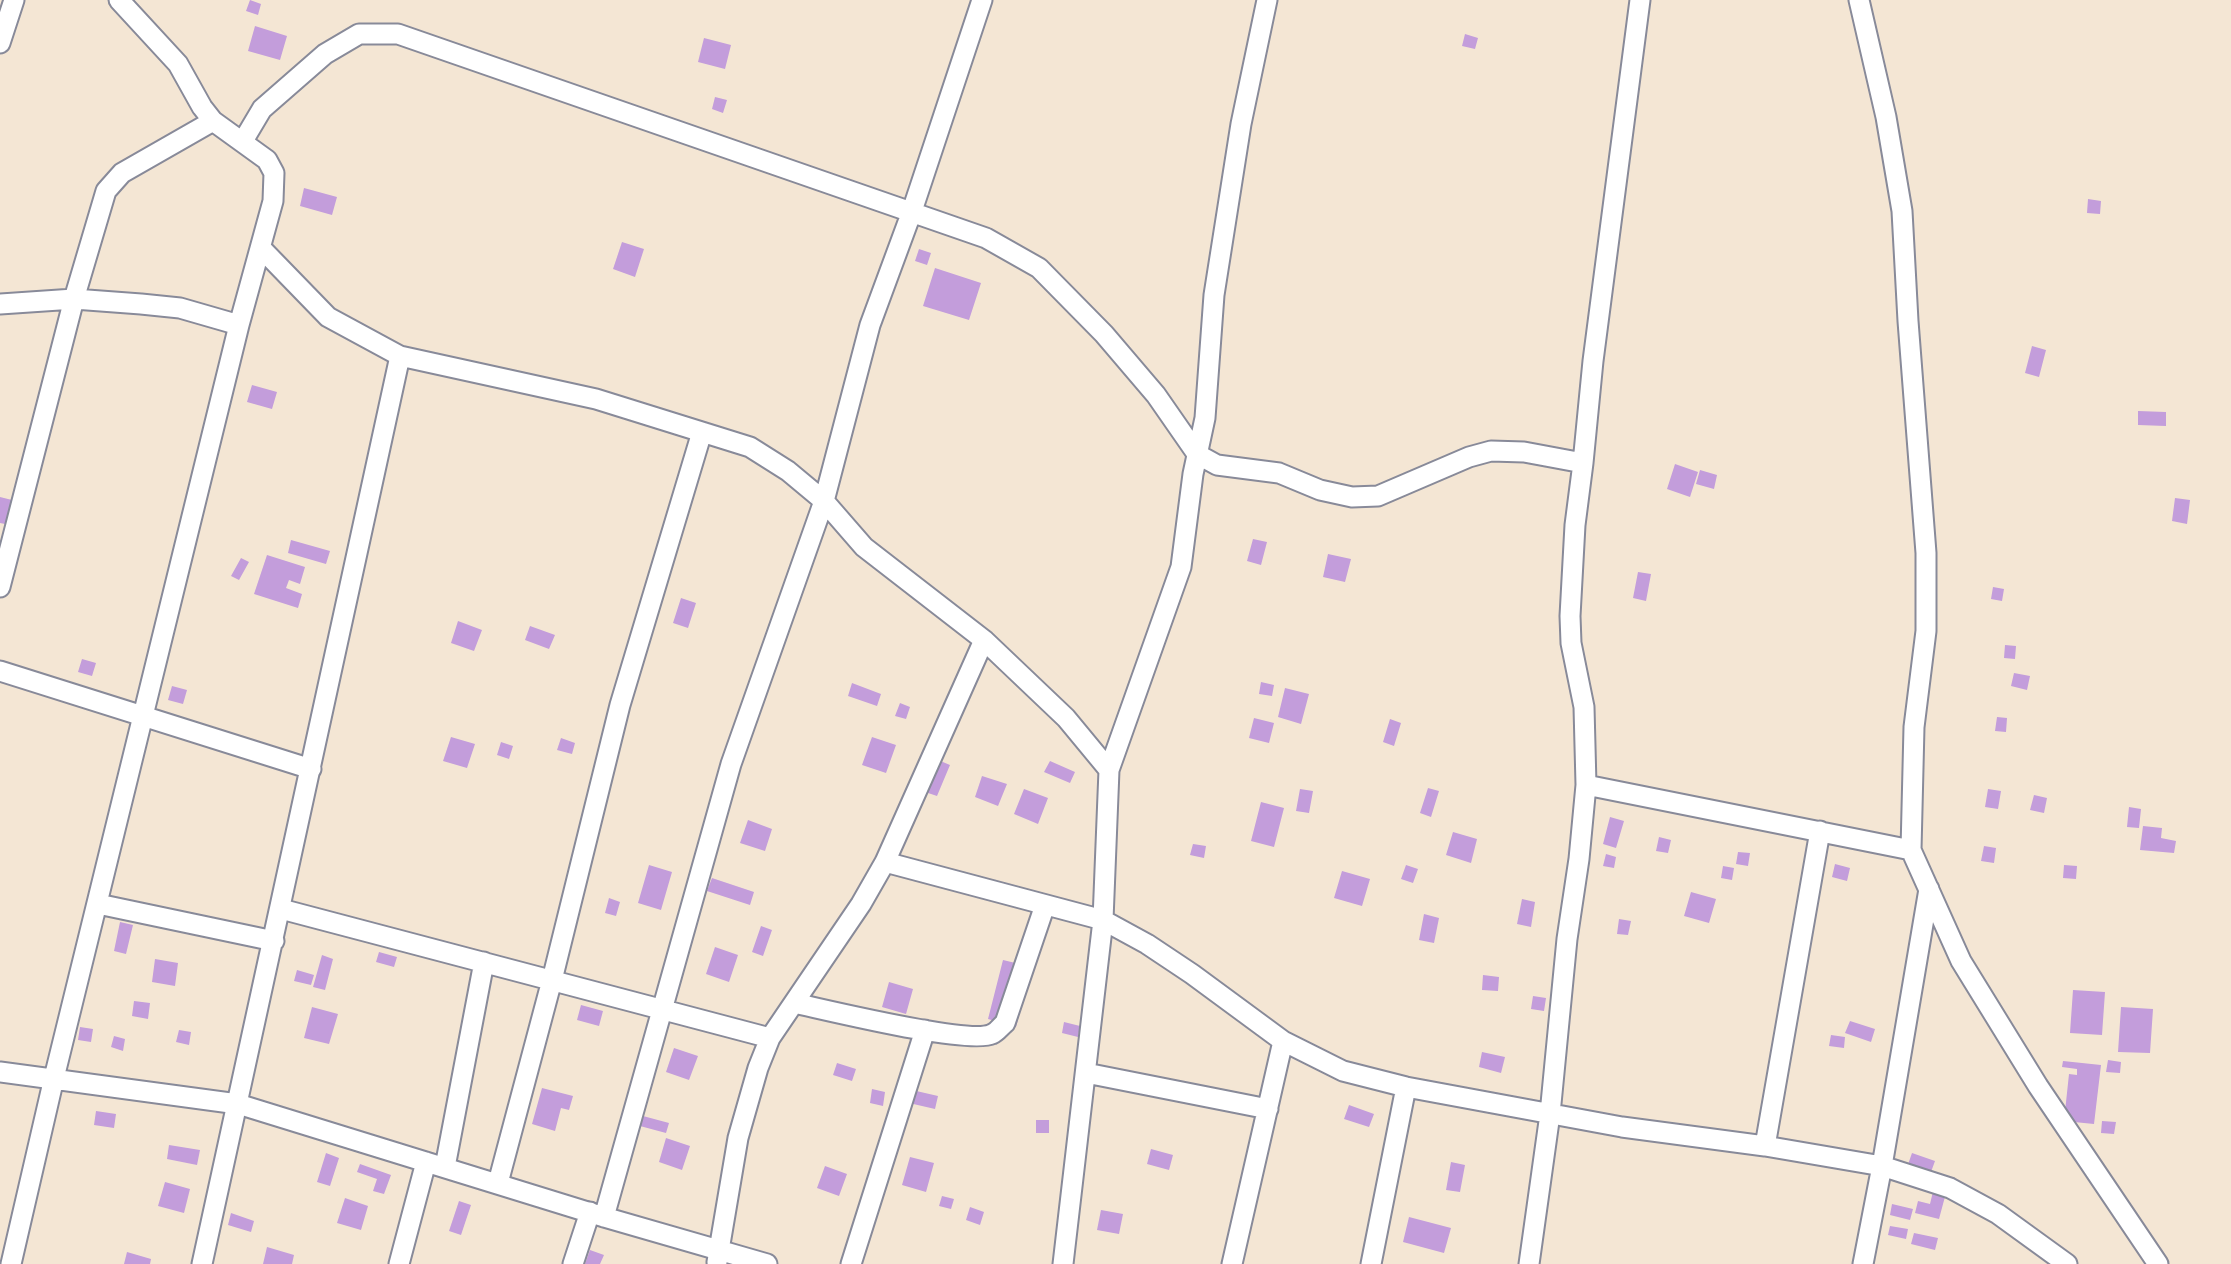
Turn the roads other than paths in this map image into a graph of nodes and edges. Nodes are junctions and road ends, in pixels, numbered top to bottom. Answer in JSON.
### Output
{"nodes":[{"id":1,"x":15,"y":0,"type":"edge"},
{"id":2,"x":119,"y":0,"type":"edge"},
{"id":3,"x":982,"y":0,"type":"edge"},
{"id":4,"x":1267,"y":0,"type":"edge"},
{"id":5,"x":1640,"y":0,"type":"edge"},
{"id":6,"x":1859,"y":0,"type":"edge"},
{"id":7,"x":0,"y":43,"type":"edge"},
{"id":8,"x":213,"y":121,"type":"junction"},
{"id":9,"x":243,"y":141,"type":"junction"},
{"id":10,"x":911,"y":214,"type":"junction"},
{"id":11,"x":261,"y":248,"type":"junction"},
{"id":12,"x":74,"y":299,"type":"junction"},
{"id":13,"x":0,"y":304,"type":"edge"},
{"id":14,"x":239,"y":325,"type":"junction"},
{"id":15,"x":400,"y":356,"type":"junction"},
{"id":16,"x":702,"y":432,"type":"junction"},
{"id":17,"x":1197,"y":454,"type":"junction"},
{"id":18,"x":1583,"y":463,"type":"junction"},
{"id":19,"x":824,"y":502,"type":"junction"},
{"id":20,"x":0,"y":587,"type":"edge"},
{"id":21,"x":984,"y":640,"type":"junction"},
{"id":22,"x":0,"y":671,"type":"edge"},
{"id":23,"x":143,"y":717,"type":"junction"},
{"id":24,"x":311,"y":769,"type":"junction"},
{"id":25,"x":1109,"y":770,"type":"junction"},
{"id":26,"x":1586,"y":785,"type":"junction"},
{"id":27,"x":1819,"y":831,"type":"junction"},
{"id":28,"x":1911,"y":850,"type":"junction"},
{"id":29,"x":885,"y":862,"type":"junction"},
{"id":30,"x":1929,"y":889,"type":"junction"},
{"id":31,"x":98,"y":904,"type":"junction"},
{"id":32,"x":1045,"y":905,"type":"junction"},
{"id":33,"x":281,"y":909,"type":"junction"},
{"id":34,"x":1103,"y":920,"type":"junction"},
{"id":35,"x":274,"y":941,"type":"junction"},
{"id":36,"x":484,"y":962,"type":"junction"},
{"id":37,"x":552,"y":980,"type":"junction"},
{"id":38,"x":794,"y":1003,"type":"junction"},
{"id":39,"x":662,"y":1010,"type":"junction"},
{"id":40,"x":925,"y":1030,"type":"junction"},
{"id":41,"x":770,"y":1038,"type":"junction"},
{"id":42,"x":1283,"y":1041,"type":"junction"},
{"id":43,"x":0,"y":1072,"type":"edge"},
{"id":44,"x":1086,"y":1073,"type":"junction"},
{"id":45,"x":54,"y":1077,"type":"junction"},
{"id":46,"x":1406,"y":1087,"type":"junction"},
{"id":47,"x":238,"y":1104,"type":"junction"},
{"id":48,"x":1268,"y":1109,"type":"junction"},
{"id":49,"x":1550,"y":1114,"type":"junction"},
{"id":50,"x":1765,"y":1146,"type":"junction"},
{"id":51,"x":426,"y":1162,"type":"junction"},
{"id":52,"x":1882,"y":1166,"type":"junction"},
{"id":53,"x":445,"y":1167,"type":"junction"},
{"id":54,"x":498,"y":1183,"type":"junction"},
{"id":55,"x":597,"y":1215,"type":"junction"},
{"id":56,"x":718,"y":1258,"type":"edge"},
{"id":57,"x":11,"y":1264,"type":"edge"},
{"id":58,"x":202,"y":1264,"type":"edge"},
{"id":59,"x":399,"y":1264,"type":"edge"},
{"id":60,"x":573,"y":1264,"type":"edge"},
{"id":61,"x":767,"y":1264,"type":"edge"},
{"id":62,"x":851,"y":1264,"type":"edge"},
{"id":63,"x":1063,"y":1264,"type":"edge"},
{"id":64,"x":1232,"y":1264,"type":"edge"},
{"id":65,"x":1371,"y":1264,"type":"edge"},
{"id":66,"x":1529,"y":1264,"type":"edge"},
{"id":67,"x":1863,"y":1264,"type":"edge"},
{"id":68,"x":2067,"y":1264,"type":"edge"},
{"id":69,"x":2158,"y":1264,"type":"edge"}],
"edges":[{"from":1,"to":7,"type":"street"},
{"from":2,"to":8,"type":"street"},
{"from":3,"to":10,"type":"street"},
{"from":4,"to":17,"type":"street"},
{"from":5,"to":18,"type":"street"},
{"from":6,"to":28,"type":"street"},
{"from":8,"to":9,"type":"street"},
{"from":8,"to":12,"type":"street"},
{"from":9,"to":10,"type":"street"},
{"from":9,"to":11,"type":"street"},
{"from":10,"to":17,"type":"street"},
{"from":10,"to":19,"type":"street"},
{"from":11,"to":14,"type":"street"},
{"from":11,"to":15,"type":"street"},
{"from":12,"to":13,"type":"street"},
{"from":12,"to":14,"type":"street"},
{"from":12,"to":20,"type":"street"},
{"from":14,"to":23,"type":"street"},
{"from":15,"to":16,"type":"street"},
{"from":15,"to":24,"type":"street"},
{"from":16,"to":19,"type":"street"},
{"from":16,"to":37,"type":"street"},
{"from":17,"to":18,"type":"street"},
{"from":17,"to":25,"type":"street"},
{"from":18,"to":26,"type":"street"},
{"from":19,"to":21,"type":"street"},
{"from":19,"to":39,"type":"street"},
{"from":21,"to":25,"type":"street"},
{"from":21,"to":29,"type":"street"},
{"from":22,"to":23,"type":"street"},
{"from":23,"to":24,"type":"street"},
{"from":23,"to":31,"type":"street"},
{"from":24,"to":33,"type":"street"},
{"from":25,"to":34,"type":"street"},
{"from":26,"to":27,"type":"street"},
{"from":26,"to":49,"type":"street"},
{"from":27,"to":28,"type":"street"},
{"from":27,"to":50,"type":"street"},
{"from":28,"to":30,"type":"street"},
{"from":29,"to":32,"type":"street"},
{"from":29,"to":38,"type":"street"},
{"from":30,"to":52,"type":"street"},
{"from":30,"to":69,"type":"street"},
{"from":31,"to":35,"type":"street"},
{"from":31,"to":45,"type":"street"},
{"from":32,"to":34,"type":"street"},
{"from":32,"to":40,"type":"street"},
{"from":33,"to":35,"type":"street"},
{"from":33,"to":36,"type":"street"},
{"from":34,"to":42,"type":"street"},
{"from":34,"to":44,"type":"street"},
{"from":35,"to":47,"type":"street"},
{"from":36,"to":37,"type":"street"},
{"from":36,"to":53,"type":"street"},
{"from":37,"to":39,"type":"street"},
{"from":37,"to":54,"type":"street"},
{"from":38,"to":40,"type":"street"},
{"from":38,"to":41,"type":"street"},
{"from":39,"to":41,"type":"street"},
{"from":39,"to":55,"type":"street"},
{"from":40,"to":62,"type":"street"},
{"from":41,"to":56,"type":"street"},
{"from":42,"to":46,"type":"street"},
{"from":42,"to":48,"type":"street"},
{"from":43,"to":45,"type":"street"},
{"from":44,"to":48,"type":"street"},
{"from":44,"to":63,"type":"street"},
{"from":45,"to":47,"type":"street"},
{"from":45,"to":57,"type":"street"},
{"from":46,"to":49,"type":"street"},
{"from":46,"to":65,"type":"street"},
{"from":47,"to":51,"type":"street"},
{"from":47,"to":58,"type":"street"},
{"from":48,"to":64,"type":"street"},
{"from":49,"to":50,"type":"street"},
{"from":49,"to":66,"type":"street"},
{"from":50,"to":52,"type":"street"},
{"from":51,"to":53,"type":"street"},
{"from":51,"to":59,"type":"street"},
{"from":52,"to":67,"type":"street"},
{"from":52,"to":68,"type":"street"},
{"from":53,"to":54,"type":"street"},
{"from":54,"to":55,"type":"street"},
{"from":55,"to":56,"type":"street"},
{"from":55,"to":60,"type":"street"},
{"from":56,"to":61,"type":"street"}]}
